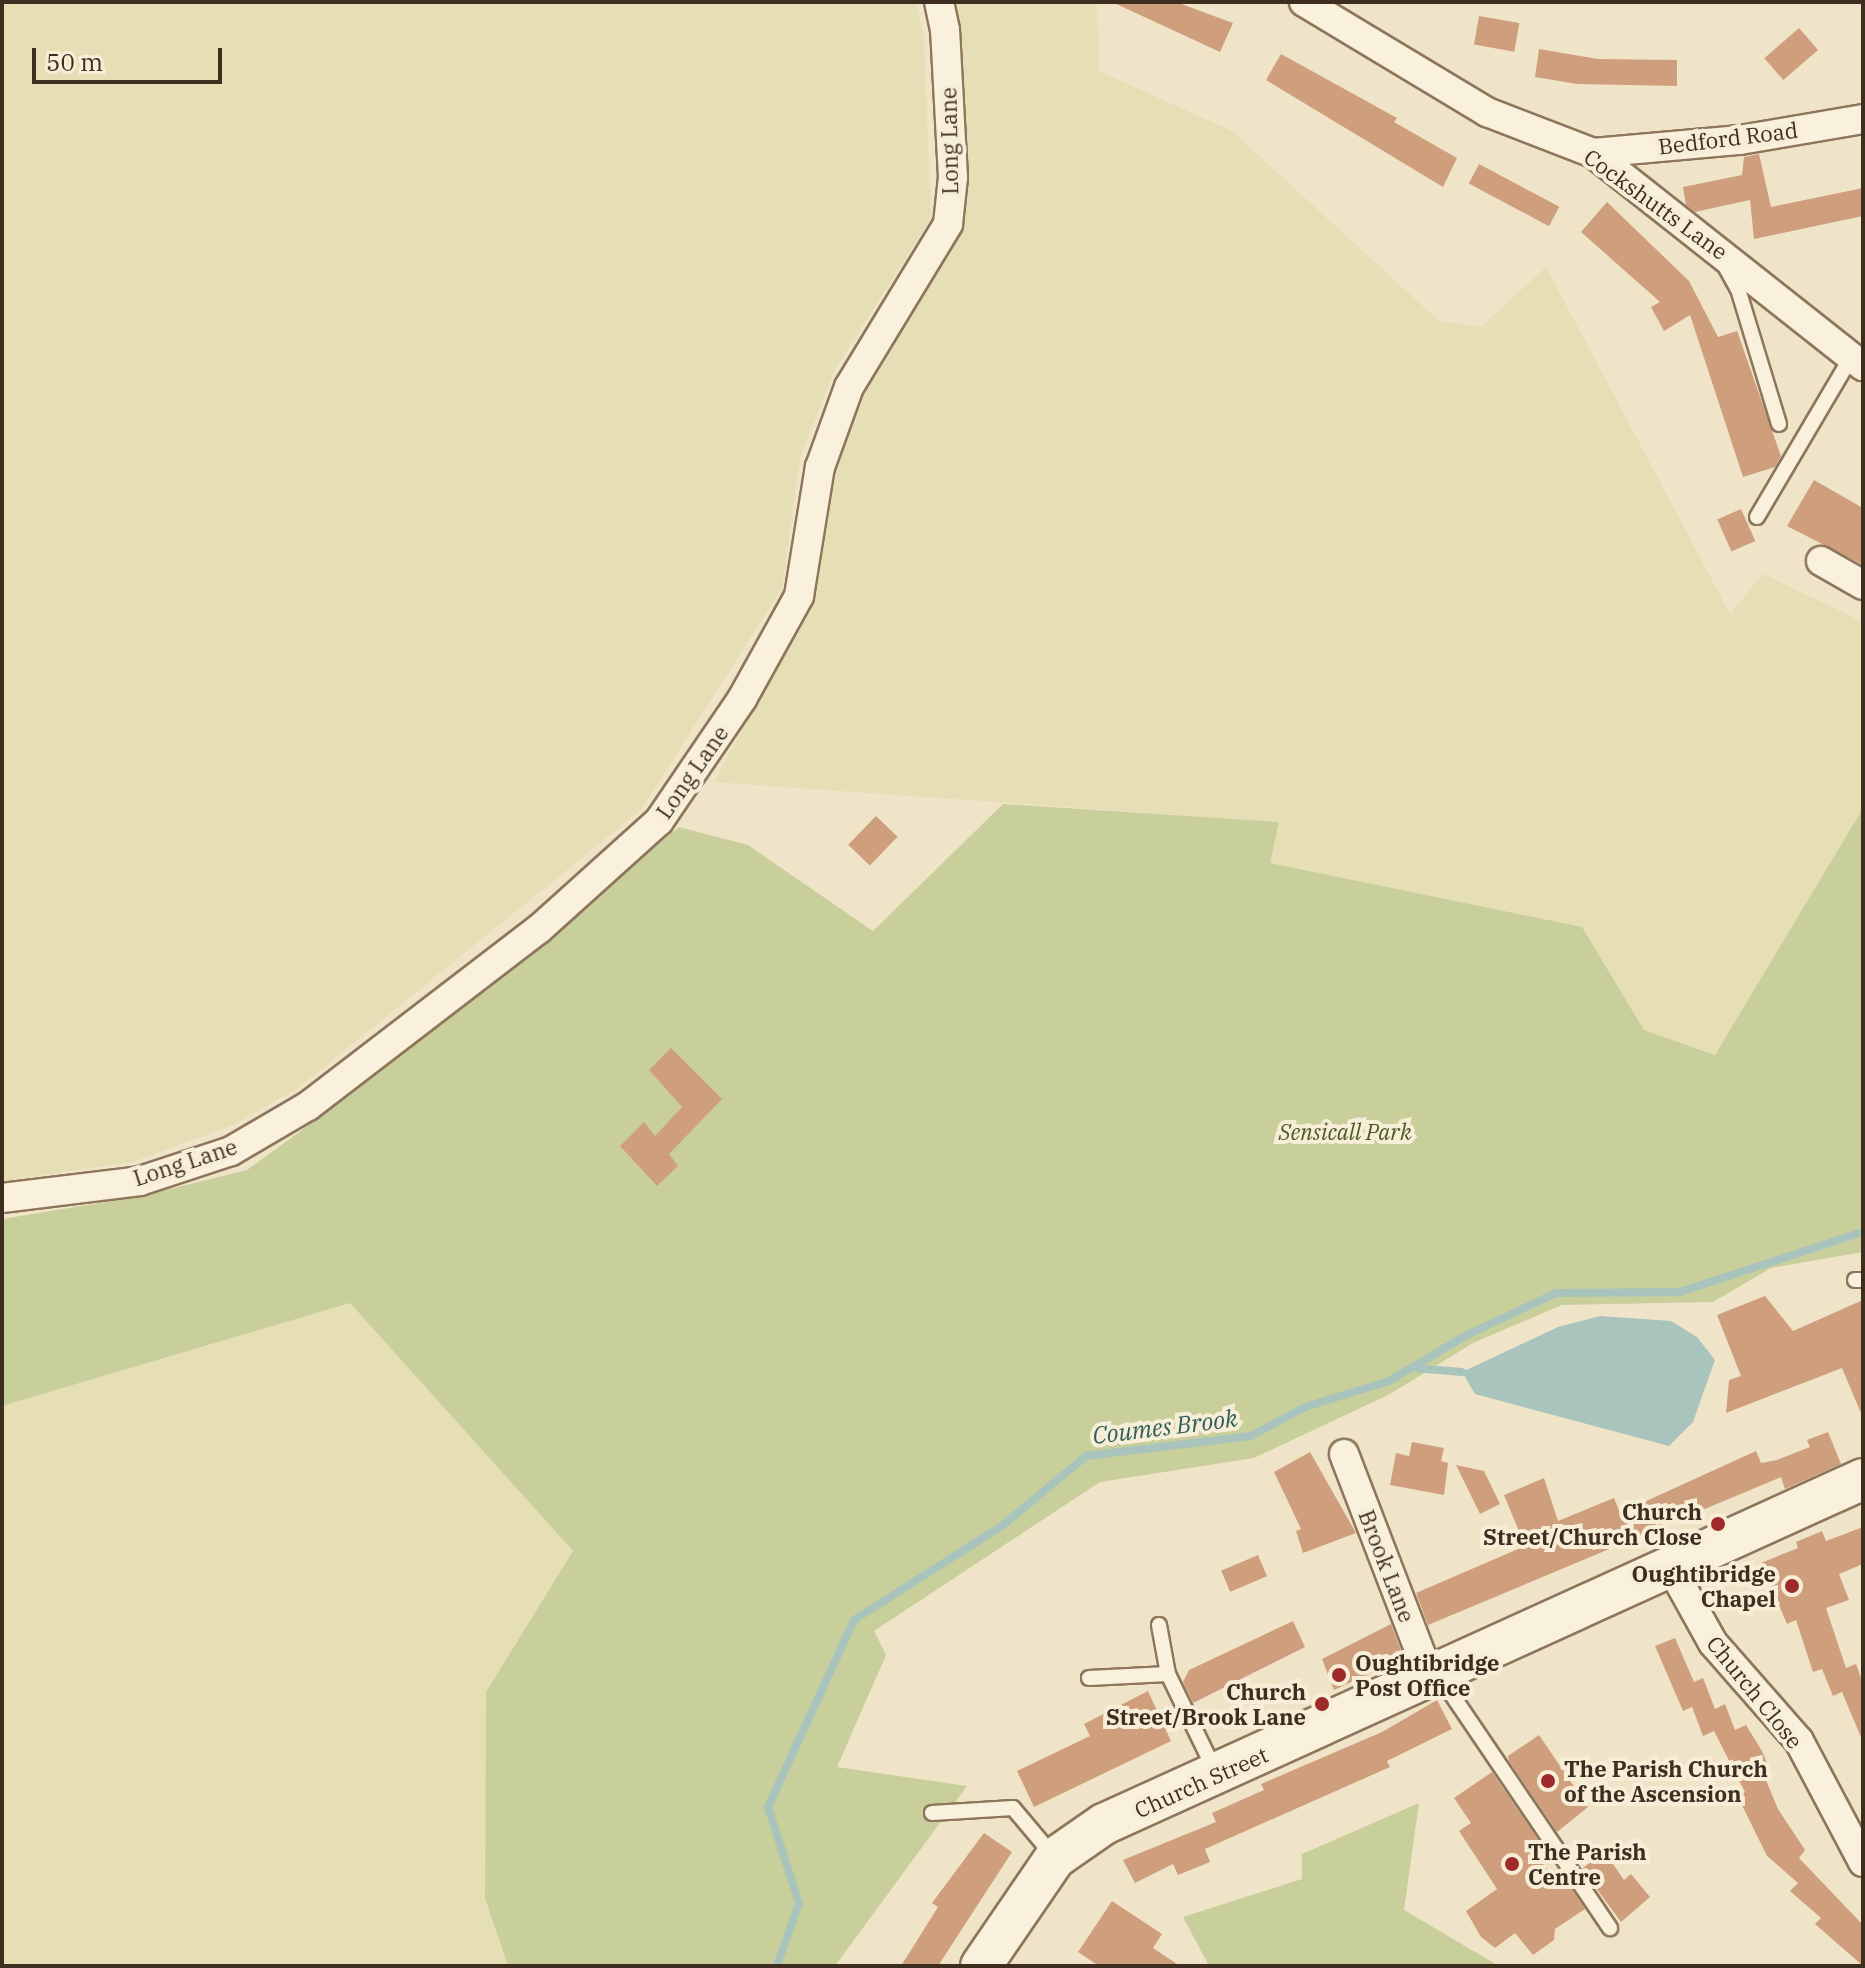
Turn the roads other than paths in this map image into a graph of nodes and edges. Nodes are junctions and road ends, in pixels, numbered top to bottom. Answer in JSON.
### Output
{"nodes":[{"id":1,"x":939,"y":2,"type":"edge"},
{"id":2,"x":1304,"y":2,"type":"edge"},
{"id":3,"x":1863,"y":119,"type":"edge"},
{"id":4,"x":1593,"y":153,"type":"junction"},
{"id":5,"x":1711,"y":242,"type":"junction"},
{"id":6,"x":1858,"y":361,"type":"edge"},
{"id":7,"x":1779,"y":424,"type":"dead end"},
{"id":8,"x":1757,"y":517,"type":"dead end"},
{"id":9,"x":1821,"y":561,"type":"dead end"},
{"id":10,"x":1863,"y":585,"type":"edge"},
{"id":11,"x":2,"y":1198,"type":"edge"},
{"id":12,"x":1344,"y":1454,"type":"dead end"},
{"id":13,"x":1863,"y":1479,"type":"edge"},
{"id":14,"x":1669,"y":1564,"type":"junction"},
{"id":15,"x":1159,"y":1625,"type":"dead end"},
{"id":16,"x":1168,"y":1674,"type":"junction"},
{"id":17,"x":1434,"y":1676,"type":"junction"},
{"id":18,"x":1089,"y":1678,"type":"dead end"},
{"id":19,"x":1216,"y":1775,"type":"junction"},
{"id":20,"x":932,"y":1813,"type":"dead end"},
{"id":21,"x":1861,"y":1856,"type":"edge"},
{"id":22,"x":1055,"y":1858,"type":"junction"},
{"id":23,"x":1610,"y":1928,"type":"dead end"},
{"id":24,"x":981,"y":1966,"type":"edge"}],
"edges":[{"from":1,"to":11,"type":"street","name":"Long Lane"},
{"from":2,"to":4,"type":"street","name":"Cockshutts Lane"},
{"from":3,"to":4,"type":"street","name":"Bedford Road"},
{"from":4,"to":5,"type":"street","name":"Cockshutts Lane"},
{"from":5,"to":6,"type":"street","name":"Cockshutts Lane"},
{"from":5,"to":7,"type":"lane"},
{"from":6,"to":8,"type":"lane"},
{"from":9,"to":10,"type":"street"},
{"from":12,"to":17,"type":"street","name":"Brook Lane"},
{"from":13,"to":14,"type":"street","name":"Church Street"},
{"from":14,"to":17,"type":"street","name":"Church Street"},
{"from":14,"to":21,"type":"street","name":"Church Close"},
{"from":15,"to":16,"type":"lane"},
{"from":16,"to":18,"type":"lane"},
{"from":16,"to":19,"type":"lane"},
{"from":17,"to":19,"type":"street","name":"Church Street"},
{"from":17,"to":23,"type":"lane"},
{"from":19,"to":22,"type":"street","name":"Church Street"},
{"from":20,"to":22,"type":"lane"},
{"from":22,"to":24,"type":"street","name":"Church Street"}]}
